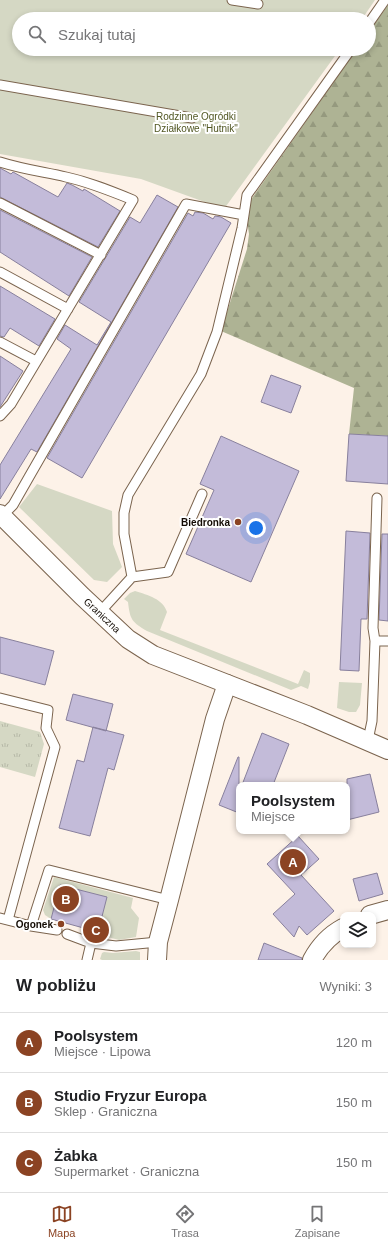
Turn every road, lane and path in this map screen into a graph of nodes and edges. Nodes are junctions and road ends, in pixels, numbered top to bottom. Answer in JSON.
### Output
{"nodes":[{"id":1,"x":232,"y":0,"type":"edge"},
{"id":2,"x":386,"y":0,"type":"edge"},
{"id":3,"x":258,"y":4,"type":"dead end"},
{"id":4,"x":376,"y":14,"type":"edge"},
{"id":5,"x":346,"y":56,"type":"edge"},
{"id":6,"x":0,"y":85,"type":"edge"},
{"id":7,"x":192,"y":118,"type":"dead end"},
{"id":8,"x":0,"y":162,"type":"edge"},
{"id":9,"x":0,"y":203,"type":"edge"},
{"id":10,"x":244,"y":215,"type":"junction"},
{"id":11,"x":101,"y":255,"type":"junction"},
{"id":12,"x":0,"y":272,"type":"edge"},
{"id":13,"x":68,"y":309,"type":"junction"},
{"id":14,"x":0,"y":342,"type":"edge"},
{"id":15,"x":36,"y":361,"type":"junction"},
{"id":16,"x":0,"y":416,"type":"edge"},
{"id":17,"x":202,"y":494,"type":"dead end"},
{"id":18,"x":377,"y":498,"type":"dead end"},
{"id":19,"x":1,"y":515,"type":"edge"},
{"id":20,"x":132,"y":577,"type":"junction"},
{"id":21,"x":100,"y":612,"type":"junction"},
{"id":22,"x":375,"y":641,"type":"junction"},
{"id":23,"x":388,"y":641,"type":"edge"},
{"id":24,"x":227,"y":684,"type":"junction"},
{"id":25,"x":0,"y":698,"type":"edge"},
{"id":26,"x":368,"y":740,"type":"junction"},
{"id":27,"x":388,"y":750,"type":"edge"},
{"id":28,"x":169,"y":900,"type":"junction"},
{"id":29,"x":388,"y":910,"type":"edge"},
{"id":30,"x":376,"y":913,"type":"edge"},
{"id":31,"x":4,"y":919,"type":"edge"},
{"id":32,"x":31,"y":926,"type":"junction"},
{"id":33,"x":57,"y":930,"type":"dead end"},
{"id":34,"x":340,"y":930,"type":"edge"},
{"id":35,"x":67,"y":934,"type":"dead end"},
{"id":36,"x":158,"y":942,"type":"junction"},
{"id":37,"x":91,"y":943,"type":"junction"},
{"id":38,"x":87,"y":960,"type":"edge"},
{"id":39,"x":157,"y":960,"type":"edge"},
{"id":40,"x":312,"y":960,"type":"edge"}],
"edges":[{"from":1,"to":3,"type":"lane"},
{"from":2,"to":4,"type":"lane"},
{"from":5,"to":10,"type":"lane"},
{"from":6,"to":7,"type":"lane"},
{"from":8,"to":11,"type":"lane"},
{"from":9,"to":11,"type":"lane"},
{"from":10,"to":19,"type":"lane"},
{"from":10,"to":20,"type":"lane"},
{"from":11,"to":13,"type":"lane"},
{"from":12,"to":13,"type":"lane"},
{"from":13,"to":15,"type":"lane"},
{"from":14,"to":15,"type":"lane"},
{"from":15,"to":16,"type":"lane"},
{"from":17,"to":20,"type":"lane"},
{"from":18,"to":22,"type":"lane"},
{"from":19,"to":21,"type":"street","name":"Graniczna"},
{"from":20,"to":21,"type":"lane"},
{"from":21,"to":24,"type":"street","name":"Graniczna"},
{"from":22,"to":23,"type":"lane"},
{"from":22,"to":26,"type":"lane"},
{"from":24,"to":26,"type":"street","name":"Graniczna"},
{"from":24,"to":28,"type":"street"},
{"from":25,"to":31,"type":"lane"},
{"from":26,"to":27,"type":"street","name":"Graniczna"},
{"from":28,"to":32,"type":"lane"},
{"from":28,"to":36,"type":"street"},
{"from":29,"to":30,"type":"street"},
{"from":31,"to":32,"type":"lane"},
{"from":32,"to":33,"type":"lane"},
{"from":34,"to":40,"type":"street"},
{"from":35,"to":37,"type":"lane"},
{"from":36,"to":37,"type":"lane"},
{"from":36,"to":39,"type":"street"},
{"from":37,"to":38,"type":"lane"}]}
